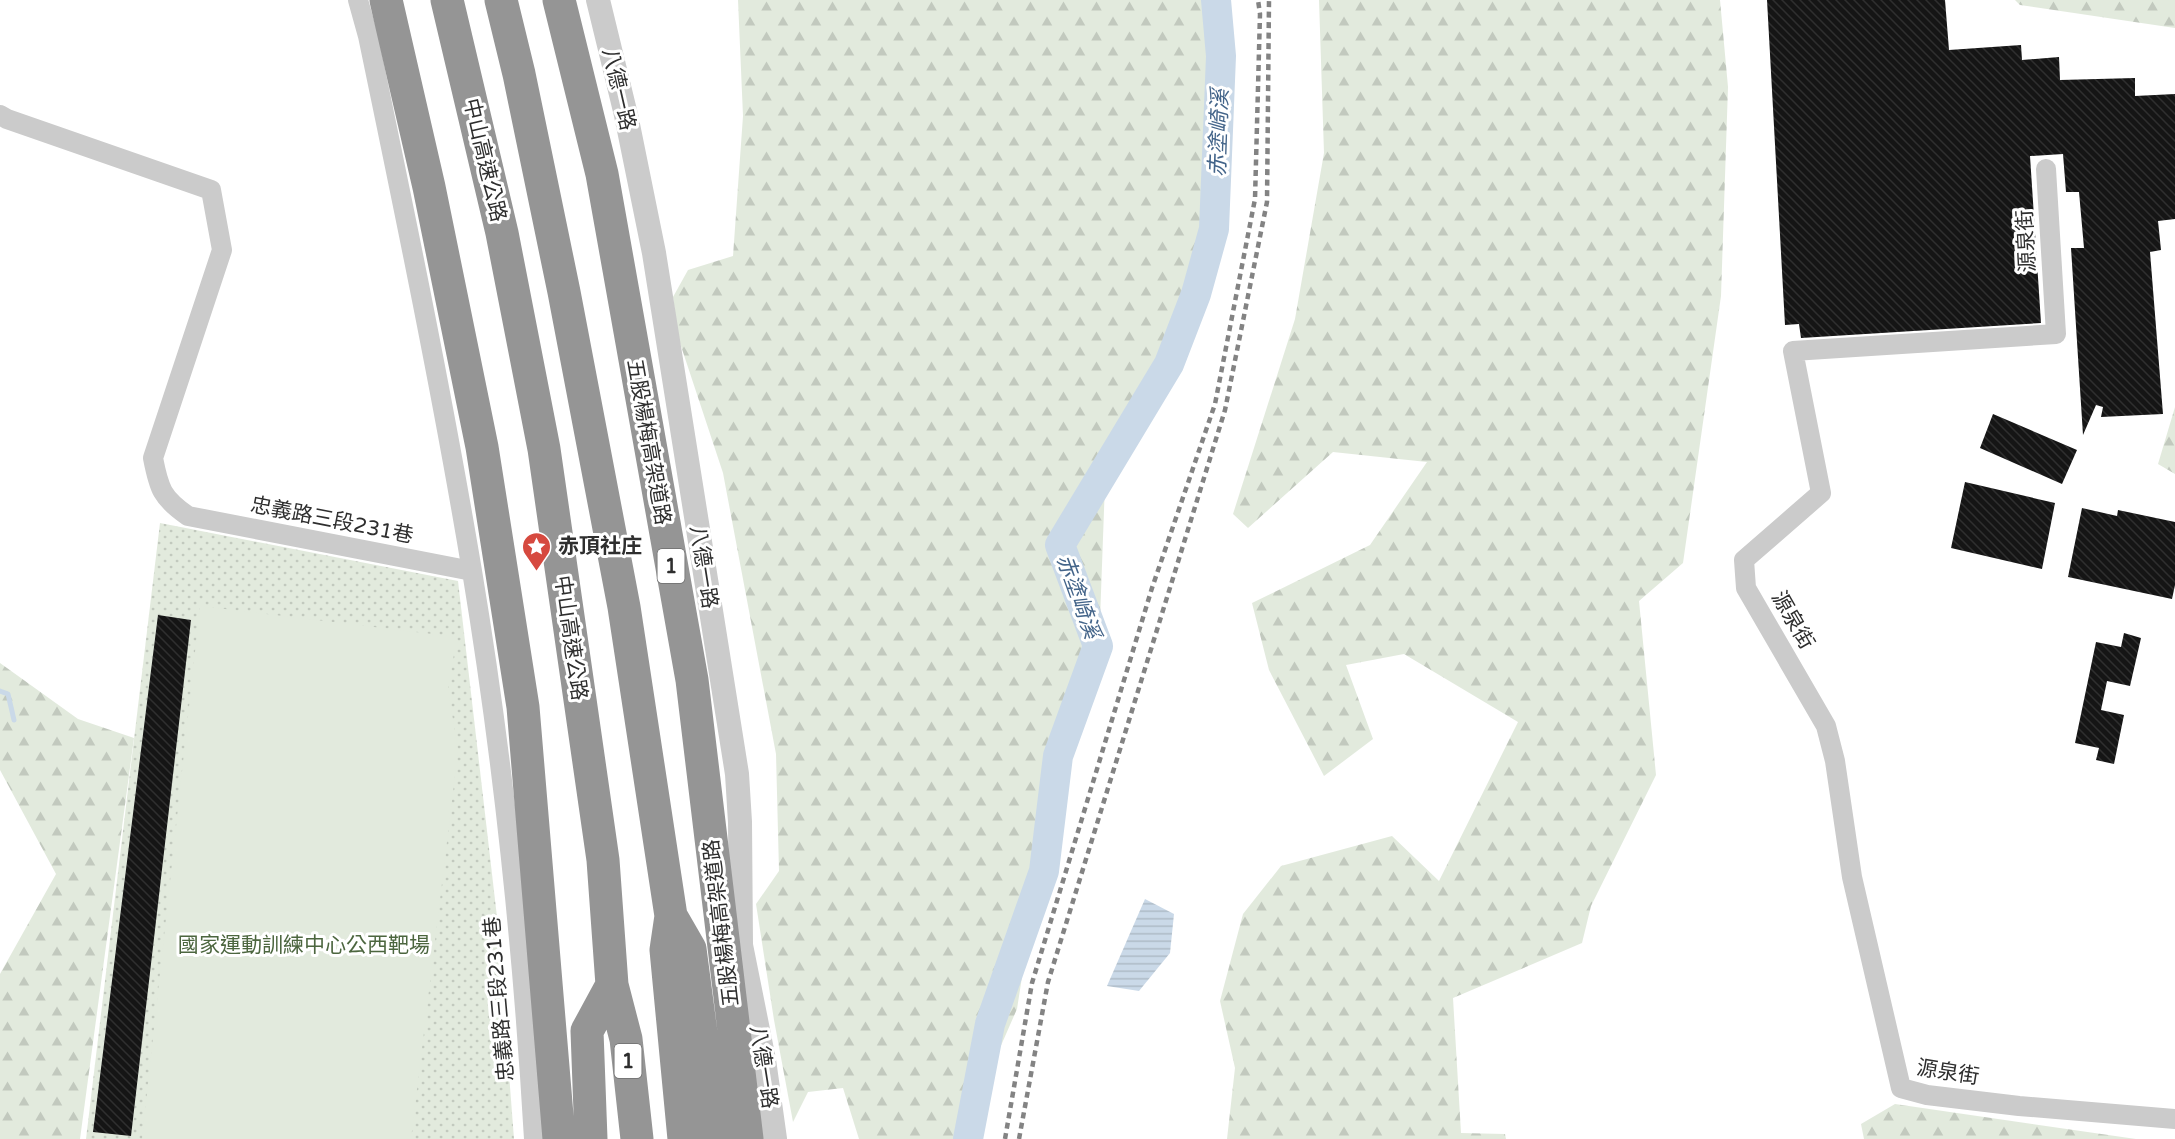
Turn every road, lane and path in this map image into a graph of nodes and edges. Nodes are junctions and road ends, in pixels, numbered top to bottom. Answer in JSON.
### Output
{"nodes":[{"id":1,"x":358,"y":0,"type":"edge"},
{"id":2,"x":386,"y":0,"type":"edge"},
{"id":3,"x":447,"y":0,"type":"edge"},
{"id":4,"x":501,"y":0,"type":"edge"},
{"id":5,"x":559,"y":0,"type":"edge"},
{"id":6,"x":598,"y":0,"type":"edge"},
{"id":7,"x":0,"y":115,"type":"edge"},
{"id":8,"x":2046,"y":169,"type":"dead end"},
{"id":9,"x":472,"y":571,"type":"junction"},
{"id":10,"x":671,"y":916,"type":"junction"},
{"id":11,"x":612,"y":985,"type":"junction"},
{"id":12,"x":2175,"y":1119,"type":"edge"},
{"id":13,"x":534,"y":1139,"type":"edge"},
{"id":14,"x":559,"y":1139,"type":"edge"},
{"id":15,"x":591,"y":1139,"type":"edge"},
{"id":16,"x":637,"y":1139,"type":"edge"},
{"id":17,"x":684,"y":1139,"type":"edge"},
{"id":18,"x":715,"y":1139,"type":"edge"},
{"id":19,"x":747,"y":1139,"type":"edge"},
{"id":20,"x":775,"y":1139,"type":"edge"}],
"edges":[{"from":1,"to":9,"type":"street"},
{"from":2,"to":14,"type":"highway"},
{"from":3,"to":11,"type":"highway","name":"中山高速公路","number":"1"},
{"from":4,"to":10,"type":"highway"},
{"from":5,"to":19,"type":"highway","name":"五股楊梅高架道路","number":"1"},
{"from":6,"to":20,"type":"street","name":"八德一路"},
{"from":7,"to":9,"type":"street","name":"忠義路三段231巷"},
{"from":8,"to":12,"type":"street","name":"源泉街"},
{"from":9,"to":13,"type":"street","name":"忠義路三段231巷"},
{"from":10,"to":17,"type":"highway"},
{"from":10,"to":18,"type":"highway"},
{"from":11,"to":15,"type":"highway"},
{"from":11,"to":16,"type":"highway","name":"中山高速公路","number":"1"}]}
